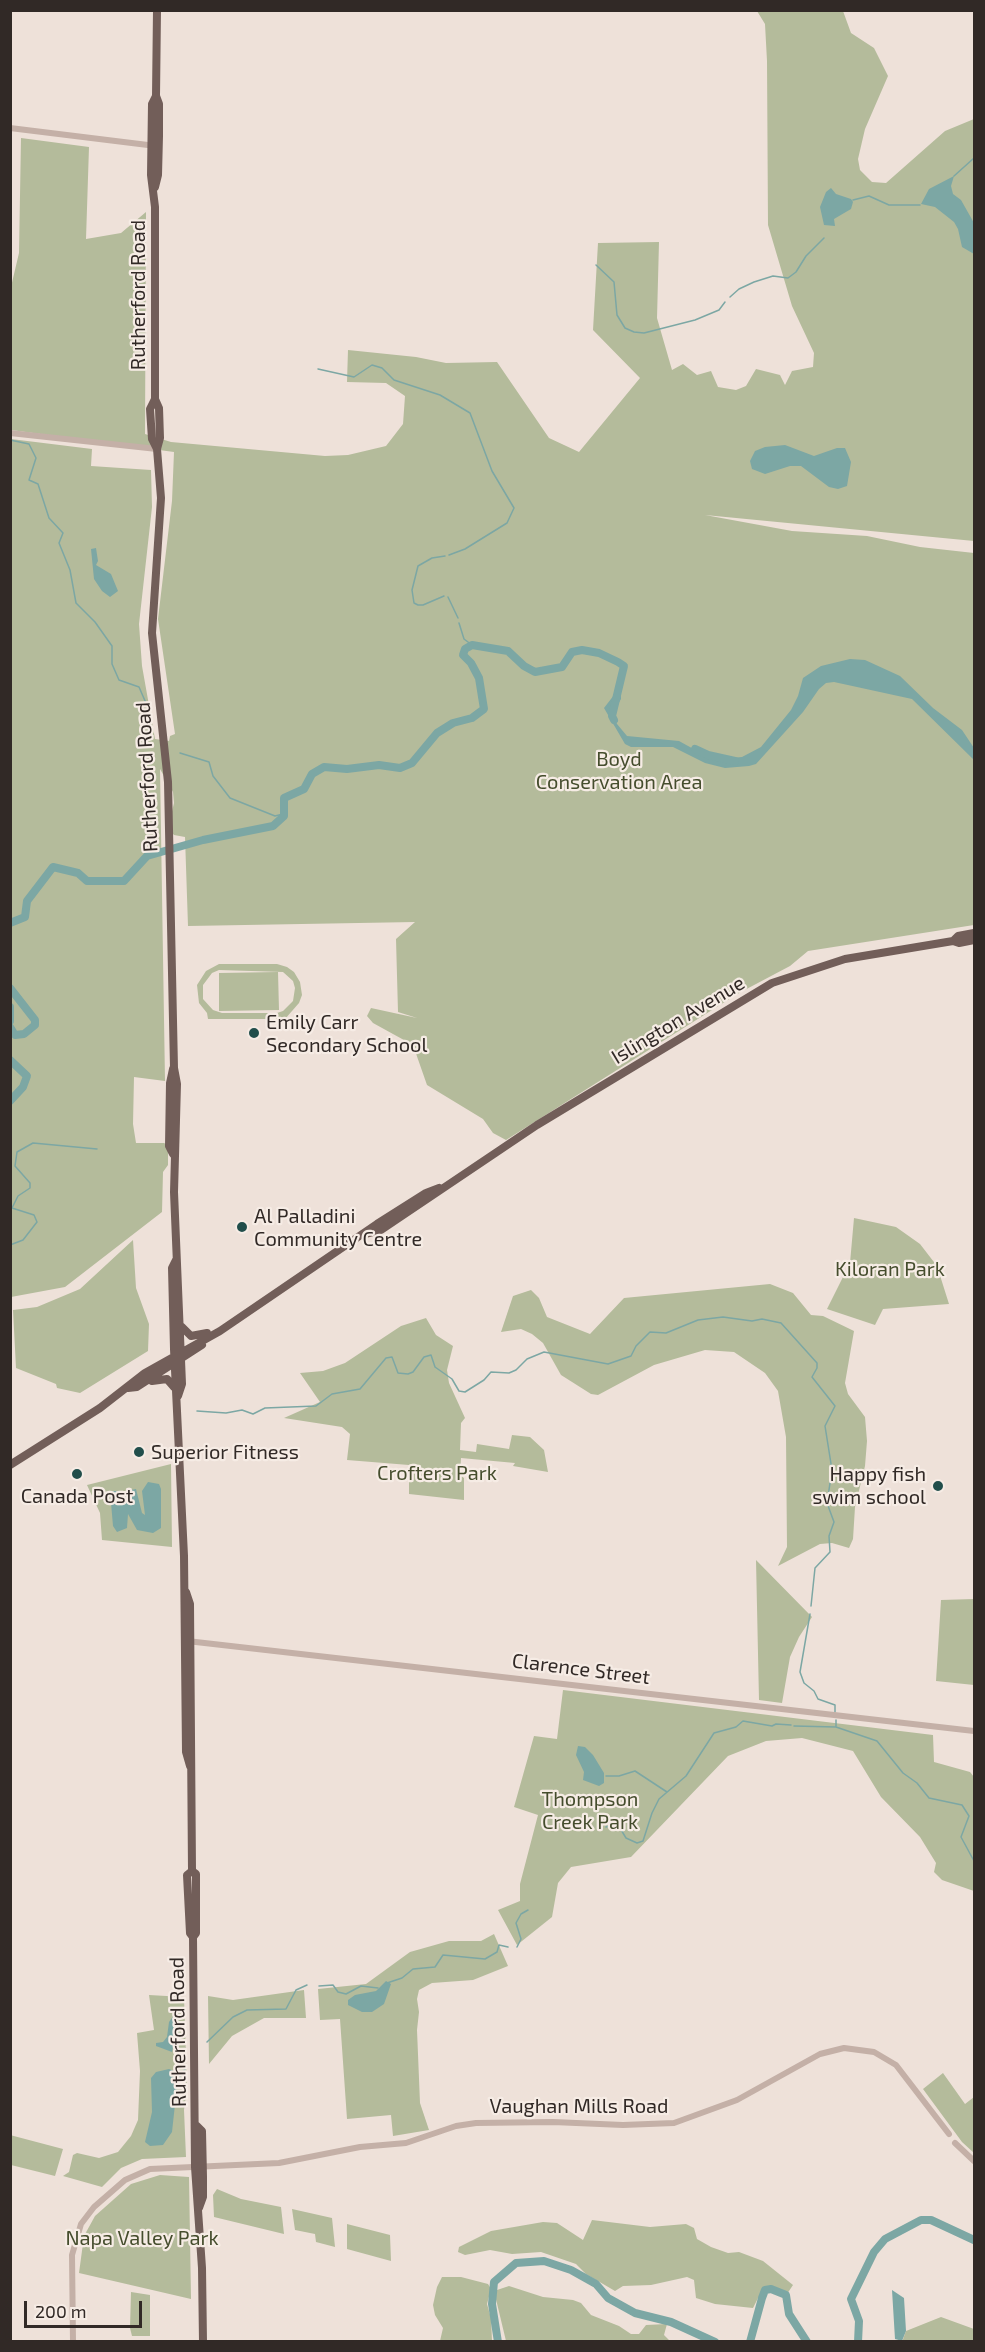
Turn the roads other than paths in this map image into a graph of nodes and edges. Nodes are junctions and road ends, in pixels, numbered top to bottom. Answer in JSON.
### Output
{"nodes":[{"id":1,"x":157,"y":10,"type":"edge"},
{"id":2,"x":156,"y":96,"type":"junction"},
{"id":3,"x":10,"y":128,"type":"edge"},
{"id":4,"x":154,"y":146,"type":"junction"},
{"id":5,"x":153,"y":191,"type":"junction"},
{"id":6,"x":10,"y":433,"type":"edge"},
{"id":7,"x":157,"y":449,"type":"junction"},
{"id":8,"x":975,"y":933,"type":"edge"},
{"id":9,"x":975,"y":940,"type":"edge"},
{"id":10,"x":953,"y":941,"type":"junction"},
{"id":11,"x":176,"y":1260,"type":"junction"},
{"id":12,"x":180,"y":1323,"type":"junction"},
{"id":13,"x":218,"y":1332,"type":"junction"},
{"id":14,"x":177,"y":1358,"type":"junction"},
{"id":15,"x":137,"y":1387,"type":"junction"},
{"id":16,"x":126,"y":1388,"type":"junction"},
{"id":17,"x":178,"y":1400,"type":"junction"},
{"id":18,"x":10,"y":1465,"type":"edge"},
{"id":19,"x":187,"y":1641,"type":"junction"},
{"id":20,"x":975,"y":1731,"type":"edge"},
{"id":21,"x":949,"y":2134,"type":"dead end"},
{"id":22,"x":956,"y":2143,"type":"dead end"},
{"id":23,"x":975,"y":2161,"type":"edge"},
{"id":24,"x":199,"y":2167,"type":"junction"},
{"id":25,"x":73,"y":2342,"type":"edge"},
{"id":26,"x":203,"y":2342,"type":"edge"}],
"edges":[{"from":1,"to":2,"type":"main road","name":"Rutherford Road"},
{"from":2,"to":4,"type":"main road","name":"Rutherford Road"},
{"from":2,"to":5,"type":"main road","name":"Rutherford Road"},
{"from":3,"to":4,"type":"street"},
{"from":4,"to":5,"type":"main road","name":"Rutherford Road"},
{"from":5,"to":7,"type":"main road","name":"Rutherford Road"},
{"from":6,"to":7,"type":"street"},
{"from":7,"to":11,"type":"main road","name":"Rutherford Road"},
{"from":8,"to":10,"type":"main road","name":"Islington Avenue"},
{"from":9,"to":10,"type":"main road","name":"Islington Avenue"},
{"from":10,"to":13,"type":"main road","name":"Islington Avenue"},
{"from":11,"to":12,"type":"main road","name":"Rutherford Road"},
{"from":11,"to":14,"type":"main road","name":"Rutherford Road"},
{"from":12,"to":13,"type":"main road"},
{"from":12,"to":14,"type":"main road","name":"Rutherford Road"},
{"from":13,"to":14,"type":"main road","name":"Islington Avenue"},
{"from":14,"to":15,"type":"main road","name":"Islington Avenue"},
{"from":14,"to":16,"type":"main road","name":"Islington Avenue"},
{"from":14,"to":17,"type":"main road","name":"Rutherford Road"},
{"from":15,"to":16,"type":"main road","name":"Islington Avenue"},
{"from":15,"to":17,"type":"main road"},
{"from":16,"to":18,"type":"main road","name":"Islington Avenue"},
{"from":17,"to":19,"type":"main road","name":"Rutherford Road"},
{"from":19,"to":20,"type":"street","name":"Clarence Street"},
{"from":19,"to":24,"type":"main road","name":"Rutherford Road"},
{"from":21,"to":24,"type":"street","name":"Vaughan Mills Road"},
{"from":22,"to":23,"type":"street"},
{"from":24,"to":25,"type":"street","name":"Vaughan Mills Road"},
{"from":24,"to":26,"type":"main road","name":"Rutherford Road"}]}
